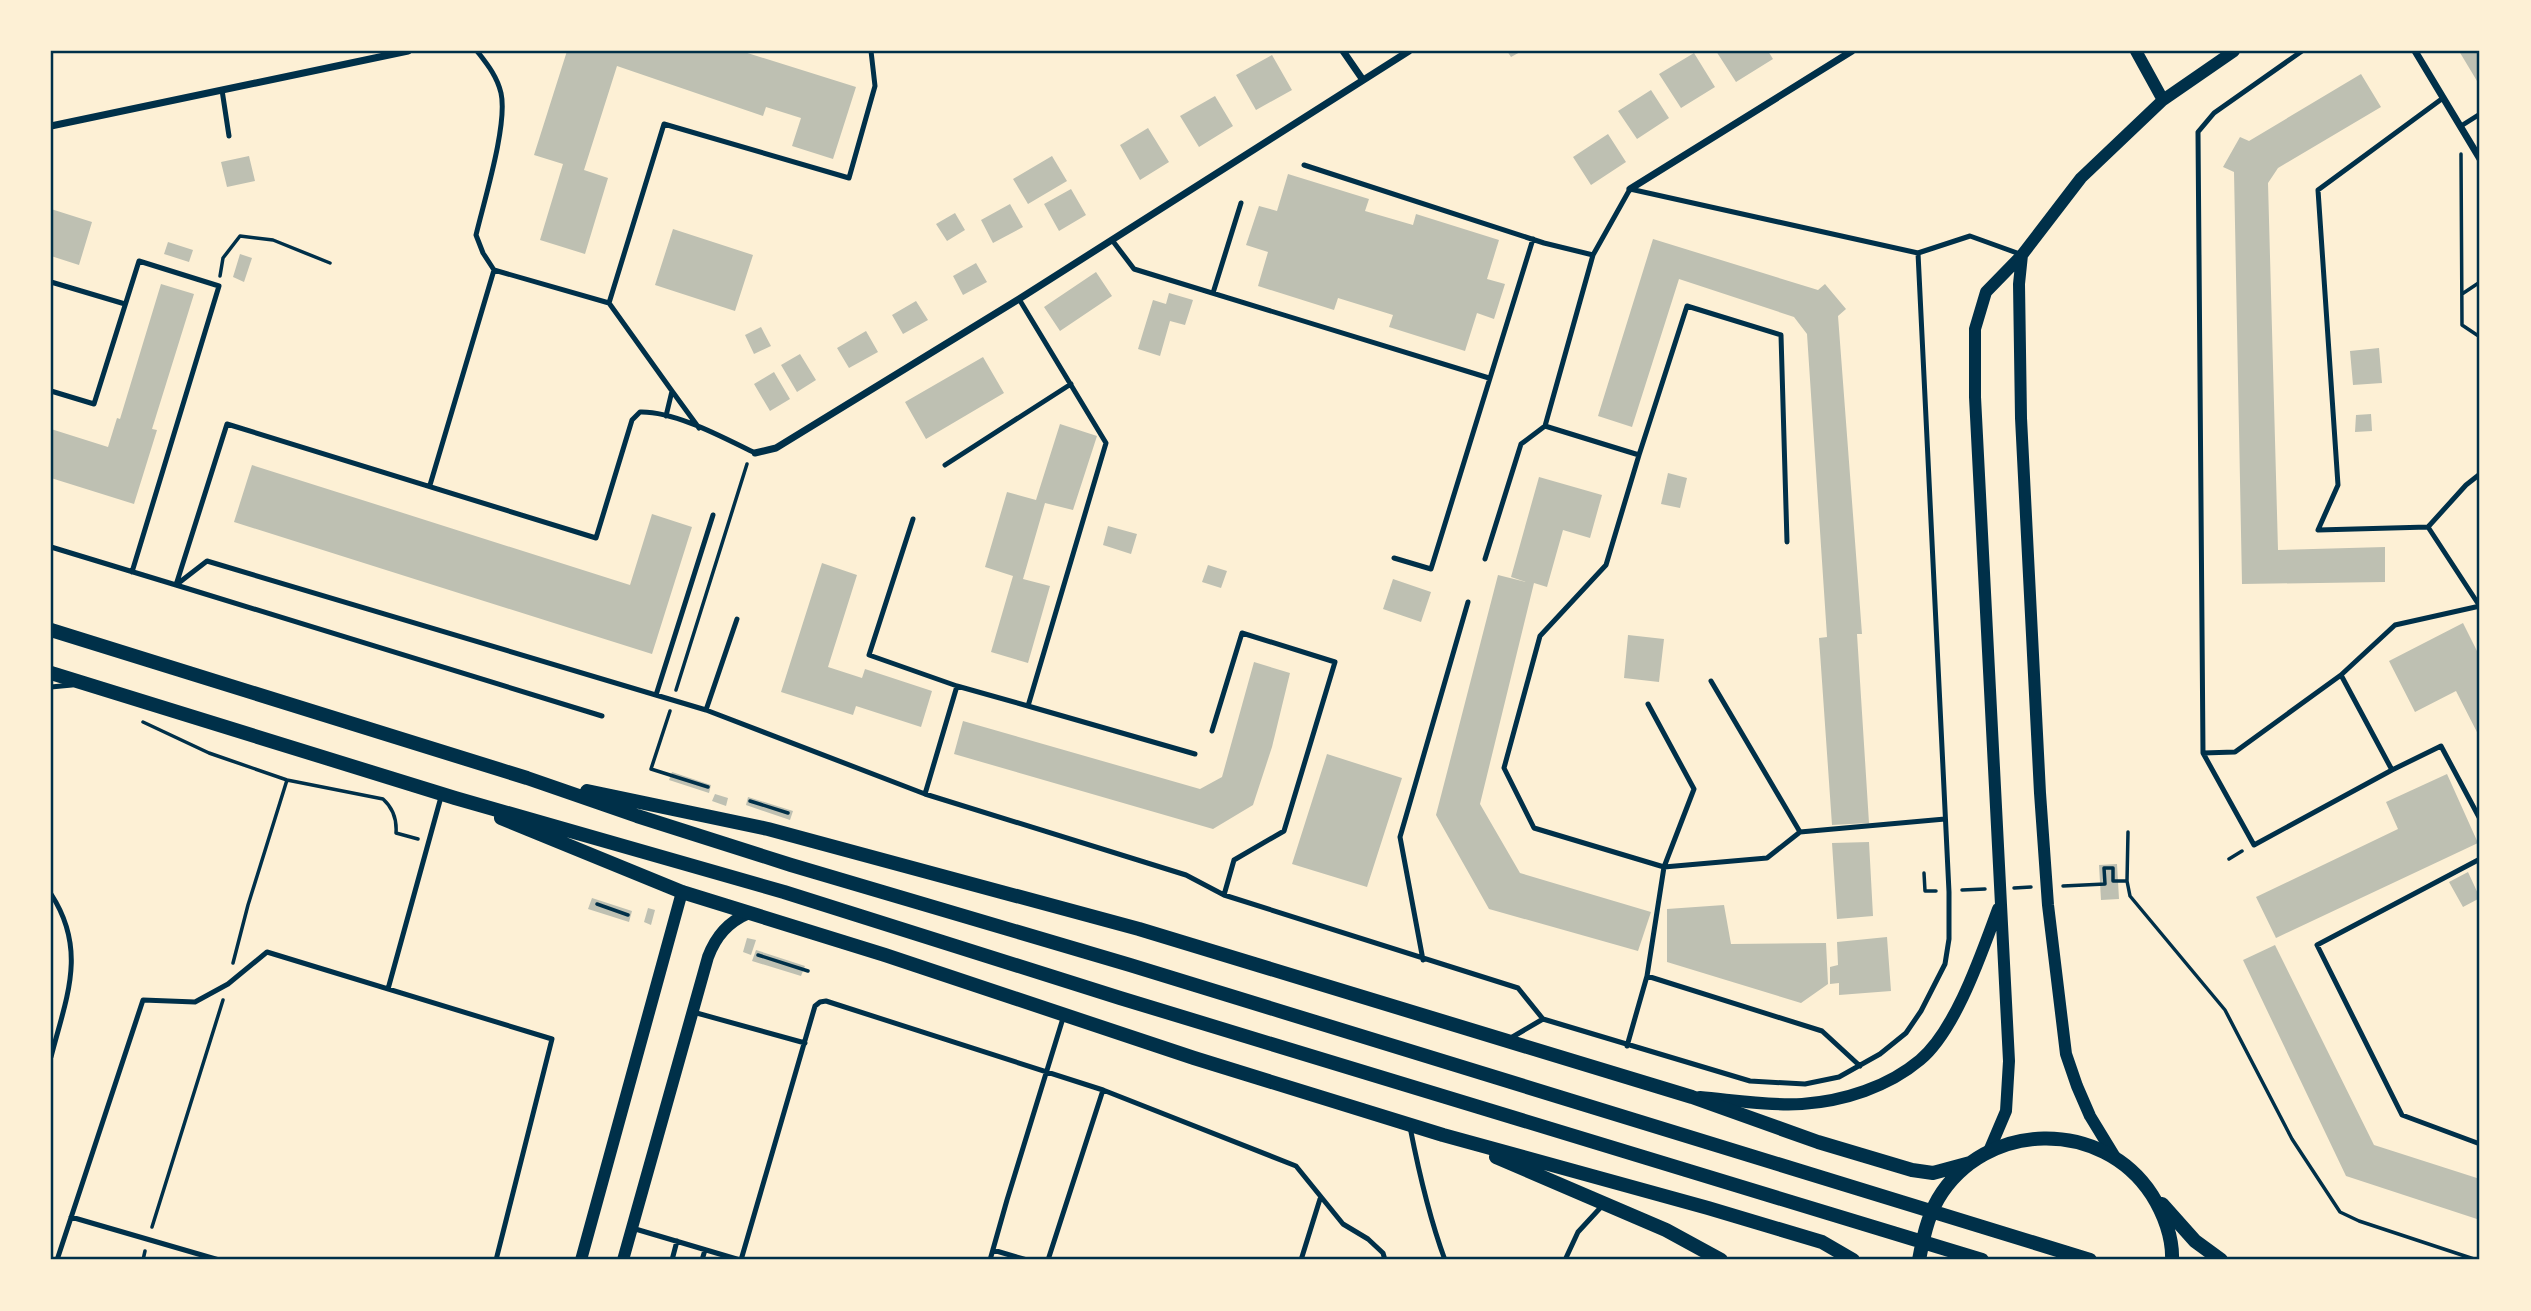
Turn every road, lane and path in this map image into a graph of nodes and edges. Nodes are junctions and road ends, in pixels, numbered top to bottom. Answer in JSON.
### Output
{"nodes":[{"id":1,"x":408,"y":51,"type":"edge"},
{"id":2,"x":477,"y":51,"type":"edge"},
{"id":3,"x":871,"y":51,"type":"edge"},
{"id":4,"x":1343,"y":51,"type":"edge"},
{"id":5,"x":1409,"y":51,"type":"edge"},
{"id":6,"x":1852,"y":51,"type":"edge"},
{"id":7,"x":2136,"y":51,"type":"edge"},
{"id":8,"x":2234,"y":51,"type":"edge"},
{"id":9,"x":2302,"y":51,"type":"edge"},
{"id":10,"x":2415,"y":51,"type":"edge"},
{"id":11,"x":1363,"y":80,"type":"junction"},
{"id":12,"x":222,"y":90,"type":"junction"},
{"id":13,"x":2443,"y":98,"type":"junction"},
{"id":14,"x":2163,"y":100,"type":"junction"},
{"id":15,"x":2480,"y":114,"type":"edge"},
{"id":16,"x":51,"y":126,"type":"edge"},
{"id":17,"x":2461,"y":126,"type":"junction"},
{"id":18,"x":229,"y":136,"type":"dead end"},
{"id":19,"x":2480,"y":159,"type":"edge"},
{"id":20,"x":1304,"y":165,"type":"dead end"},
{"id":21,"x":1630,"y":189,"type":"junction"},
{"id":22,"x":1241,"y":203,"type":"dead end"},
{"id":23,"x":1533,"y":239,"type":"junction"},
{"id":24,"x":1112,"y":240,"type":"junction"},
{"id":25,"x":1918,"y":253,"type":"junction"},
{"id":26,"x":1593,"y":254,"type":"junction"},
{"id":27,"x":2022,"y":255,"type":"junction"},
{"id":28,"x":330,"y":263,"type":"dead end"},
{"id":29,"x":494,"y":270,"type":"junction"},
{"id":30,"x":51,"y":282,"type":"edge"},
{"id":31,"x":2480,"y":282,"type":"edge"},
{"id":32,"x":219,"y":286,"type":"junction"},
{"id":33,"x":1213,"y":293,"type":"junction"},
{"id":34,"x":2462,"y":294,"type":"junction"},
{"id":35,"x":1018,"y":299,"type":"junction"},
{"id":36,"x":609,"y":303,"type":"junction"},
{"id":37,"x":125,"y":304,"type":"junction"},
{"id":38,"x":2480,"y":337,"type":"edge"},
{"id":39,"x":1489,"y":379,"type":"junction"},
{"id":40,"x":1071,"y":384,"type":"junction"},
{"id":41,"x":51,"y":391,"type":"edge"},
{"id":42,"x":672,"y":391,"type":"junction"},
{"id":43,"x":666,"y":416,"type":"junction"},
{"id":44,"x":1545,"y":426,"type":"junction"},
{"id":45,"x":700,"y":428,"type":"junction"},
{"id":46,"x":755,"y":453,"type":"junction"},
{"id":47,"x":1639,"y":455,"type":"junction"},
{"id":48,"x":945,"y":466,"type":"dead end"},
{"id":49,"x":2479,"y":477,"type":"edge"},
{"id":50,"x":430,"y":485,"type":"junction"},
{"id":51,"x":713,"y":515,"type":"dead end"},
{"id":52,"x":913,"y":519,"type":"dead end"},
{"id":53,"x":2428,"y":527,"type":"junction"},
{"id":54,"x":1787,"y":542,"type":"dead end"},
{"id":55,"x":51,"y":547,"type":"edge"},
{"id":56,"x":1394,"y":558,"type":"dead end"},
{"id":57,"x":1485,"y":559,"type":"dead end"},
{"id":58,"x":132,"y":572,"type":"junction"},
{"id":59,"x":176,"y":585,"type":"junction"},
{"id":60,"x":1468,"y":602,"type":"dead end"},
{"id":61,"x":2480,"y":606,"type":"edge"},
{"id":62,"x":737,"y":619,"type":"dead end"},
{"id":63,"x":51,"y":630,"type":"edge"},
{"id":64,"x":51,"y":673,"type":"edge"},
{"id":65,"x":2341,"y":675,"type":"junction"},
{"id":66,"x":1711,"y":681,"type":"dead end"},
{"id":67,"x":85,"y":684,"type":"junction"},
{"id":68,"x":957,"y":686,"type":"junction"},
{"id":69,"x":51,"y":688,"type":"edge"},
{"id":70,"x":656,"y":695,"type":"junction"},
{"id":71,"x":673,"y":700,"type":"junction"},
{"id":72,"x":1648,"y":704,"type":"dead end"},
{"id":73,"x":1028,"y":706,"type":"junction"},
{"id":74,"x":706,"y":710,"type":"junction"},
{"id":75,"x":602,"y":716,"type":"dead end"},
{"id":76,"x":135,"y":719,"type":"dead end"},
{"id":77,"x":1212,"y":731,"type":"dead end"},
{"id":78,"x":2203,"y":753,"type":"junction"},
{"id":79,"x":1195,"y":754,"type":"dead end"},
{"id":80,"x":2392,"y":770,"type":"junction"},
{"id":81,"x":527,"y":778,"type":"junction"},
{"id":82,"x":287,"y":780,"type":"junction"},
{"id":83,"x":708,"y":787,"type":"dead end"},
{"id":84,"x":925,"y":794,"type":"junction"},
{"id":85,"x":448,"y":796,"type":"junction"},
{"id":86,"x":750,"y":801,"type":"dead end"},
{"id":87,"x":788,"y":813,"type":"dead end"},
{"id":88,"x":1945,"y":819,"type":"junction"},
{"id":89,"x":2480,"y":819,"type":"edge"},
{"id":90,"x":1800,"y":832,"type":"junction"},
{"id":91,"x":2128,"y":832,"type":"dead end"},
{"id":92,"x":427,"y":842,"type":"junction"},
{"id":93,"x":2480,"y":859,"type":"edge"},
{"id":94,"x":1664,"y":867,"type":"junction"},
{"id":95,"x":1924,"y":873,"type":"dead end"},
{"id":96,"x":2127,"y":881,"type":"junction"},
{"id":97,"x":2105,"y":884,"type":"dead end"},
{"id":98,"x":1925,"y":891,"type":"dead end"},
{"id":99,"x":682,"y":892,"type":"junction"},
{"id":100,"x":51,"y":894,"type":"edge"},
{"id":101,"x":1224,"y":895,"type":"junction"},
{"id":102,"x":2001,"y":902,"type":"junction"},
{"id":103,"x":597,"y":904,"type":"dead end"},
{"id":104,"x":749,"y":913,"type":"junction"},
{"id":105,"x":628,"y":915,"type":"dead end"},
{"id":106,"x":758,"y":955,"type":"dead end"},
{"id":107,"x":1423,"y":960,"type":"junction"},
{"id":108,"x":808,"y":971,"type":"dead end"},
{"id":109,"x":1647,"y":976,"type":"junction"},
{"id":110,"x":228,"y":984,"type":"junction"},
{"id":111,"x":388,"y":989,"type":"junction"},
{"id":112,"x":693,"y":1012,"type":"junction"},
{"id":113,"x":1064,"y":1015,"type":"junction"},
{"id":114,"x":1543,"y":1019,"type":"junction"},
{"id":115,"x":1508,"y":1040,"type":"junction"},
{"id":116,"x":805,"y":1043,"type":"junction"},
{"id":117,"x":1627,"y":1046,"type":"junction"},
{"id":118,"x":51,"y":1057,"type":"edge"},
{"id":119,"x":1860,"y":1066,"type":"junction"},
{"id":120,"x":1047,"y":1072,"type":"junction"},
{"id":121,"x":1102,"y":1090,"type":"junction"},
{"id":122,"x":1692,"y":1097,"type":"junction"},
{"id":123,"x":1410,"y":1124,"type":"junction"},
{"id":124,"x":1443,"y":1135,"type":"junction"},
{"id":125,"x":2480,"y":1144,"type":"edge"},
{"id":126,"x":1989,"y":1151,"type":"junction"},
{"id":127,"x":2115,"y":1157,"type":"junction"},
{"id":128,"x":1970,"y":1163,"type":"junction"},
{"id":129,"x":2145,"y":1185,"type":"junction"},
{"id":130,"x":1320,"y":1199,"type":"junction"},
{"id":131,"x":1605,"y":1203,"type":"junction"},
{"id":132,"x":71,"y":1217,"type":"junction"},
{"id":133,"x":632,"y":1227,"type":"junction"},
{"id":134,"x":149,"y":1240,"type":"junction"},
{"id":135,"x":677,"y":1241,"type":"junction"},
{"id":136,"x":705,"y":1250,"type":"junction"},
{"id":137,"x":993,"y":1250,"type":"junction"},
{"id":138,"x":57,"y":1260,"type":"edge"},
{"id":139,"x":143,"y":1260,"type":"edge"},
{"id":140,"x":219,"y":1260,"type":"edge"},
{"id":141,"x":496,"y":1260,"type":"edge"},
{"id":142,"x":581,"y":1260,"type":"edge"},
{"id":143,"x":623,"y":1260,"type":"edge"},
{"id":144,"x":672,"y":1260,"type":"edge"},
{"id":145,"x":702,"y":1260,"type":"edge"},
{"id":146,"x":740,"y":1260,"type":"edge"},
{"id":147,"x":990,"y":1260,"type":"edge"},
{"id":148,"x":1027,"y":1260,"type":"edge"},
{"id":149,"x":1048,"y":1260,"type":"edge"},
{"id":150,"x":1301,"y":1260,"type":"edge"},
{"id":151,"x":1385,"y":1260,"type":"edge"},
{"id":152,"x":1445,"y":1260,"type":"edge"},
{"id":153,"x":1565,"y":1260,"type":"edge"},
{"id":154,"x":1721,"y":1260,"type":"edge"},
{"id":155,"x":1853,"y":1260,"type":"edge"},
{"id":156,"x":1919,"y":1260,"type":"edge"},
{"id":157,"x":1982,"y":1260,"type":"edge"},
{"id":158,"x":2090,"y":1260,"type":"edge"},
{"id":159,"x":2172,"y":1260,"type":"edge"},
{"id":160,"x":2221,"y":1260,"type":"edge"},
{"id":161,"x":2477,"y":1260,"type":"edge"}],
"edges":[{"from":1,"to":12,"type":"street"},
{"from":2,"to":29,"type":"lane"},
{"from":3,"to":36,"type":"lane"},
{"from":4,"to":11,"type":"street"},
{"from":5,"to":11,"type":"street"},
{"from":6,"to":21,"type":"street"},
{"from":7,"to":14,"type":"street"},
{"from":8,"to":14,"type":"street"},
{"from":9,"to":78,"type":"lane"},
{"from":10,"to":13,"type":"street"},
{"from":11,"to":24,"type":"street"},
{"from":12,"to":16,"type":"street"},
{"from":12,"to":18,"type":"lane"},
{"from":13,"to":17,"type":"street"},
{"from":13,"to":53,"type":"lane"},
{"from":14,"to":27,"type":"street"},
{"from":15,"to":17,"type":"lane"},
{"from":17,"to":19,"type":"street"},
{"from":17,"to":34,"type":"path"},
{"from":20,"to":23,"type":"lane"},
{"from":21,"to":25,"type":"lane"},
{"from":21,"to":26,"type":"lane"},
{"from":22,"to":33,"type":"lane"},
{"from":23,"to":26,"type":"lane"},
{"from":23,"to":39,"type":"lane"},
{"from":24,"to":33,"type":"lane"},
{"from":24,"to":35,"type":"street"},
{"from":25,"to":27,"type":"lane"},
{"from":25,"to":88,"type":"lane"},
{"from":26,"to":44,"type":"lane"},
{"from":27,"to":102,"type":"street"},
{"from":27,"to":127,"type":"street"},
{"from":28,"to":32,"type":"path"},
{"from":29,"to":36,"type":"lane"},
{"from":29,"to":50,"type":"lane"},
{"from":30,"to":37,"type":"lane"},
{"from":31,"to":34,"type":"path"},
{"from":32,"to":37,"type":"lane"},
{"from":32,"to":58,"type":"lane"},
{"from":33,"to":39,"type":"lane"},
{"from":34,"to":38,"type":"path"},
{"from":35,"to":40,"type":"lane"},
{"from":35,"to":46,"type":"street"},
{"from":36,"to":42,"type":"lane"},
{"from":37,"to":41,"type":"lane"},
{"from":39,"to":56,"type":"lane"},
{"from":40,"to":48,"type":"lane"},
{"from":40,"to":73,"type":"lane"},
{"from":42,"to":43,"type":"lane"},
{"from":42,"to":45,"type":"lane"},
{"from":43,"to":45,"type":"lane"},
{"from":43,"to":50,"type":"lane"},
{"from":44,"to":47,"type":"lane"},
{"from":44,"to":57,"type":"lane"},
{"from":45,"to":46,"type":"lane"},
{"from":46,"to":71,"type":"path"},
{"from":47,"to":54,"type":"lane"},
{"from":47,"to":94,"type":"lane"},
{"from":49,"to":53,"type":"lane"},
{"from":50,"to":59,"type":"lane"},
{"from":51,"to":70,"type":"lane"},
{"from":52,"to":68,"type":"lane"},
{"from":53,"to":61,"type":"lane"},
{"from":55,"to":58,"type":"lane"},
{"from":58,"to":59,"type":"lane"},
{"from":59,"to":70,"type":"lane"},
{"from":59,"to":75,"type":"lane"},
{"from":60,"to":107,"type":"lane"},
{"from":61,"to":65,"type":"lane"},
{"from":62,"to":74,"type":"lane"},
{"from":63,"to":81,"type":"main road"},
{"from":64,"to":67,"type":"main road"},
{"from":65,"to":78,"type":"lane"},
{"from":65,"to":80,"type":"lane"},
{"from":66,"to":90,"type":"lane"},
{"from":67,"to":69,"type":"lane"},
{"from":67,"to":85,"type":"main road"},
{"from":68,"to":73,"type":"lane"},
{"from":68,"to":84,"type":"lane"},
{"from":70,"to":71,"type":"lane"},
{"from":71,"to":74,"type":"lane"},
{"from":71,"to":83,"type":"path"},
{"from":72,"to":94,"type":"lane"},
{"from":73,"to":79,"type":"lane"},
{"from":74,"to":84,"type":"lane"},
{"from":76,"to":82,"type":"path"},
{"from":77,"to":101,"type":"lane"},
{"from":78,"to":80,"type":"lane"},
{"from":80,"to":89,"type":"lane"},
{"from":81,"to":115,"type":"main road"},
{"from":81,"to":158,"type":"main road"},
{"from":82,"to":92,"type":"path"},
{"from":82,"to":110,"type":"path"},
{"from":84,"to":101,"type":"lane"},
{"from":85,"to":92,"type":"lane"},
{"from":85,"to":99,"type":"main road"},
{"from":85,"to":157,"type":"main road"},
{"from":86,"to":87,"type":"path"},
{"from":88,"to":90,"type":"lane"},
{"from":88,"to":119,"type":"lane"},
{"from":90,"to":94,"type":"lane"},
{"from":91,"to":96,"type":"path"},
{"from":92,"to":111,"type":"lane"},
{"from":93,"to":125,"type":"lane"},
{"from":94,"to":109,"type":"lane"},
{"from":95,"to":98,"type":"path"},
{"from":96,"to":97,"type":"path"},
{"from":96,"to":161,"type":"path"},
{"from":99,"to":104,"type":"main road"},
{"from":99,"to":142,"type":"street"},
{"from":100,"to":118,"type":"lane"},
{"from":101,"to":107,"type":"lane"},
{"from":102,"to":122,"type":"street"},
{"from":102,"to":126,"type":"street"},
{"from":103,"to":105,"type":"path"},
{"from":104,"to":112,"type":"street"},
{"from":104,"to":113,"type":"main road"},
{"from":106,"to":108,"type":"path"},
{"from":107,"to":114,"type":"lane"},
{"from":109,"to":117,"type":"lane"},
{"from":109,"to":119,"type":"lane"},
{"from":110,"to":111,"type":"lane"},
{"from":110,"to":132,"type":"lane"},
{"from":110,"to":134,"type":"path"},
{"from":111,"to":141,"type":"lane"},
{"from":112,"to":116,"type":"lane"},
{"from":112,"to":133,"type":"street"},
{"from":113,"to":120,"type":"lane"},
{"from":113,"to":123,"type":"main road"},
{"from":114,"to":115,"type":"lane"},
{"from":114,"to":117,"type":"lane"},
{"from":115,"to":122,"type":"main road"},
{"from":116,"to":120,"type":"lane"},
{"from":116,"to":146,"type":"lane"},
{"from":117,"to":119,"type":"lane"},
{"from":120,"to":121,"type":"lane"},
{"from":120,"to":137,"type":"lane"},
{"from":121,"to":130,"type":"lane"},
{"from":121,"to":149,"type":"lane"},
{"from":122,"to":128,"type":"main road"},
{"from":123,"to":124,"type":"main road"},
{"from":123,"to":152,"type":"lane"},
{"from":124,"to":131,"type":"main road"},
{"from":124,"to":155,"type":"main road"},
{"from":126,"to":127,"type":"main road"},
{"from":126,"to":128,"type":"main road"},
{"from":127,"to":129,"type":"main road"},
{"from":128,"to":156,"type":"main road"},
{"from":129,"to":159,"type":"main road"},
{"from":129,"to":160,"type":"main road"},
{"from":130,"to":150,"type":"lane"},
{"from":130,"to":151,"type":"lane"},
{"from":131,"to":153,"type":"lane"},
{"from":131,"to":154,"type":"main road"},
{"from":132,"to":134,"type":"lane"},
{"from":132,"to":138,"type":"lane"},
{"from":133,"to":135,"type":"lane"},
{"from":133,"to":143,"type":"street"},
{"from":134,"to":139,"type":"path"},
{"from":134,"to":140,"type":"lane"},
{"from":135,"to":136,"type":"lane"},
{"from":135,"to":144,"type":"lane"},
{"from":136,"to":145,"type":"lane"},
{"from":136,"to":146,"type":"lane"},
{"from":137,"to":147,"type":"lane"},
{"from":137,"to":148,"type":"lane"}]}
